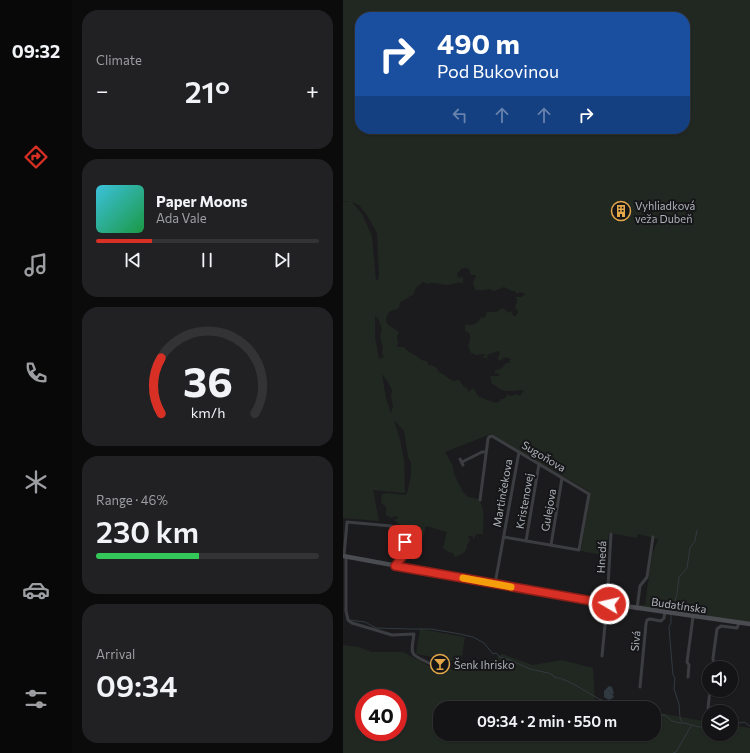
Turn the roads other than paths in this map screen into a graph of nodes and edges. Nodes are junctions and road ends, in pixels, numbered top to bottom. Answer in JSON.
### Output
{"nodes":[{"id":1,"x":487,"y":452,"type":"junction"},
{"id":2,"x":519,"y":452,"type":"junction"},
{"id":3,"x":462,"y":462,"type":"dead end"},
{"id":4,"x":539,"y":464,"type":"junction"},
{"id":5,"x":563,"y":478,"type":"junction"},
{"id":6,"x":480,"y":500,"type":"dead end"},
{"id":7,"x":611,"y":534,"type":"dead end"},
{"id":8,"x":504,"y":537,"type":"junction"},
{"id":9,"x":653,"y":537,"type":"dead end"},
{"id":10,"x":526,"y":540,"type":"junction"},
{"id":11,"x":551,"y":545,"type":"junction"},
{"id":12,"x":344,"y":556,"type":"edge"},
{"id":13,"x":395,"y":566,"type":"junction"},
{"id":14,"x":495,"y":584,"type":"junction"},
{"id":15,"x":607,"y":604,"type":"junction"},
{"id":16,"x":637,"y":608,"type":"junction"},
{"id":17,"x":669,"y":613,"type":"junction"},
{"id":18,"x":693,"y":616,"type":"junction"},
{"id":19,"x":739,"y":623,"type":"junction"},
{"id":20,"x":750,"y":624,"type":"edge"},
{"id":21,"x":602,"y":656,"type":"dead end"},
{"id":22,"x":714,"y":661,"type":"edge"},
{"id":23,"x":429,"y":663,"type":"dead end"},
{"id":24,"x":688,"y":677,"type":"dead end"},
{"id":25,"x":640,"y":687,"type":"dead end"}],
"edges":[{"from":1,"to":2,"type":"street","name":"Sugoňova"},
{"from":1,"to":3,"type":"street"},
{"from":1,"to":6,"type":"street"},
{"from":2,"to":4,"type":"street","name":"Sugoňova"},
{"from":2,"to":8,"type":"street","name":"Martinčekova"},
{"from":4,"to":5,"type":"street","name":"Sugoňova"},
{"from":4,"to":10,"type":"street","name":"Kristenovej"},
{"from":5,"to":11,"type":"street","name":"Gulejova"},
{"from":5,"to":11,"type":"street","name":"Sugoňova"},
{"from":7,"to":15,"type":"street","name":"Hnedá"},
{"from":8,"to":10,"type":"street"},
{"from":8,"to":14,"type":"street","name":"Martinčekova"},
{"from":9,"to":16,"type":"street"},
{"from":10,"to":11,"type":"street"},
{"from":12,"to":13,"type":"street","name":"Budatínska"},
{"from":12,"to":13,"type":"street"},
{"from":12,"to":23,"type":"street"},
{"from":13,"to":14,"type":"street","name":"Budatínska"},
{"from":14,"to":15,"type":"street","name":"Budatínska"},
{"from":15,"to":16,"type":"street","name":"Budatínska"},
{"from":15,"to":21,"type":"street","name":"Hnedá"},
{"from":16,"to":17,"type":"street","name":"Budatínska"},
{"from":17,"to":18,"type":"street","name":"Budatínska"},
{"from":17,"to":25,"type":"street","name":"Sivá"},
{"from":18,"to":19,"type":"street","name":"Budatínska"},
{"from":18,"to":24,"type":"street"},
{"from":19,"to":20,"type":"street","name":"Budatínska"},
{"from":19,"to":22,"type":"street"}]}
